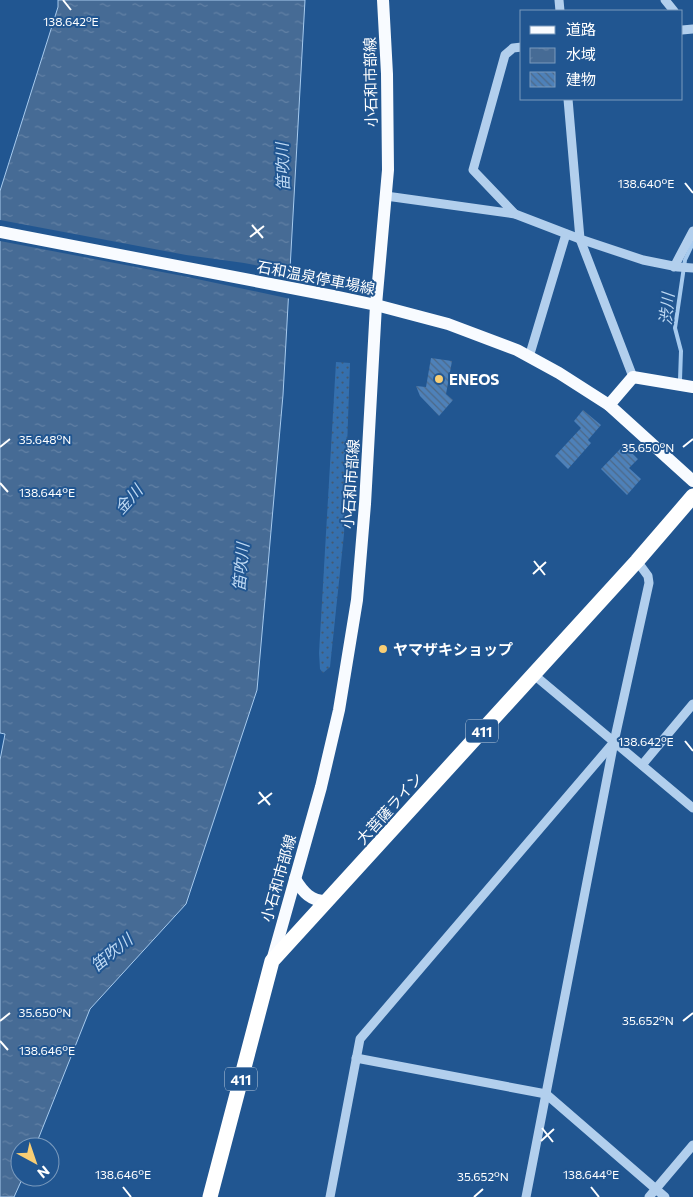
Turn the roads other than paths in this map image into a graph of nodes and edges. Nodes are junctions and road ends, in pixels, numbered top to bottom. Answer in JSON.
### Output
{"nodes":[{"id":1,"x":383,"y":0,"type":"edge"},
{"id":2,"x":665,"y":0,"type":"edge"},
{"id":3,"x":673,"y":10,"type":"edge"},
{"id":4,"x":520,"y":47,"type":"edge"},
{"id":5,"x":568,"y":100,"type":"edge"},
{"id":6,"x":386,"y":196,"type":"junction"},
{"id":7,"x":515,"y":214,"type":"junction"},
{"id":8,"x":693,"y":231,"type":"edge"},
{"id":9,"x":0,"y":232,"type":"edge"},
{"id":10,"x":566,"y":234,"type":"junction"},
{"id":11,"x":580,"y":239,"type":"junction"},
{"id":12,"x":676,"y":267,"type":"junction"},
{"id":13,"x":693,"y":268,"type":"edge"},
{"id":14,"x":376,"y":305,"type":"junction"},
{"id":15,"x":528,"y":356,"type":"junction"},
{"id":16,"x":633,"y":377,"type":"junction"},
{"id":17,"x":693,"y":387,"type":"edge"},
{"id":18,"x":609,"y":404,"type":"junction"},
{"id":19,"x":693,"y":481,"type":"edge"},
{"id":20,"x":693,"y":496,"type":"edge"},
{"id":21,"x":637,"y":561,"type":"junction"},
{"id":22,"x":533,"y":674,"type":"junction"},
{"id":23,"x":693,"y":704,"type":"edge"},
{"id":24,"x":614,"y":742,"type":"junction"},
{"id":25,"x":642,"y":765,"type":"junction"},
{"id":26,"x":693,"y":808,"type":"edge"},
{"id":27,"x":295,"y":879,"type":"junction"},
{"id":28,"x":328,"y":901,"type":"junction"},
{"id":29,"x":272,"y":961,"type":"junction"},
{"id":30,"x":356,"y":1058,"type":"junction"},
{"id":31,"x":546,"y":1094,"type":"junction"},
{"id":32,"x":693,"y":1146,"type":"edge"},
{"id":33,"x":656,"y":1189,"type":"junction"},
{"id":34,"x":210,"y":1197,"type":"edge"},
{"id":35,"x":330,"y":1197,"type":"edge"},
{"id":36,"x":526,"y":1197,"type":"edge"},
{"id":37,"x":649,"y":1197,"type":"edge"},
{"id":38,"x":665,"y":1197,"type":"edge"}],
"edges":[{"from":1,"to":6,"type":"main road","name":"小石和市部線"},
{"from":2,"to":3,"type":"street"},
{"from":4,"to":7,"type":"street"},
{"from":5,"to":11,"type":"street"},
{"from":6,"to":7,"type":"street"},
{"from":6,"to":14,"type":"main road","name":"小石和市部線"},
{"from":7,"to":10,"type":"street"},
{"from":8,"to":12,"type":"street"},
{"from":9,"to":14,"type":"main road","name":"石和温泉停車場線"},
{"from":10,"to":11,"type":"street"},
{"from":10,"to":15,"type":"street"},
{"from":11,"to":12,"type":"street"},
{"from":11,"to":16,"type":"street"},
{"from":12,"to":13,"type":"street"},
{"from":14,"to":15,"type":"main road","name":"石和温泉停車場線"},
{"from":14,"to":27,"type":"main road","name":"小石和市部線"},
{"from":15,"to":18,"type":"main road","name":"石和温泉停車場線"},
{"from":16,"to":17,"type":"main road"},
{"from":16,"to":18,"type":"main road"},
{"from":18,"to":19,"type":"main road","name":"石和温泉停車場線"},
{"from":20,"to":21,"type":"highway","name":"大菩薩ライン","number":"411"},
{"from":21,"to":22,"type":"highway","name":"大菩薩ライン","number":"411"},
{"from":21,"to":24,"type":"street"},
{"from":22,"to":24,"type":"street"},
{"from":22,"to":28,"type":"highway","name":"大菩薩ライン","number":"411"},
{"from":23,"to":25,"type":"street"},
{"from":24,"to":25,"type":"street"},
{"from":24,"to":30,"type":"street"},
{"from":24,"to":31,"type":"street"},
{"from":25,"to":26,"type":"street"},
{"from":27,"to":28,"type":"main road"},
{"from":27,"to":29,"type":"main road","name":"小石和市部線"},
{"from":28,"to":29,"type":"highway","name":"大菩薩ライン","number":"411"},
{"from":29,"to":34,"type":"highway","name":"大菩薩ライン","number":"411"},
{"from":30,"to":31,"type":"street"},
{"from":30,"to":35,"type":"street"},
{"from":31,"to":33,"type":"street"},
{"from":31,"to":36,"type":"street"},
{"from":32,"to":33,"type":"street"},
{"from":33,"to":37,"type":"street"},
{"from":33,"to":38,"type":"street"}]}
